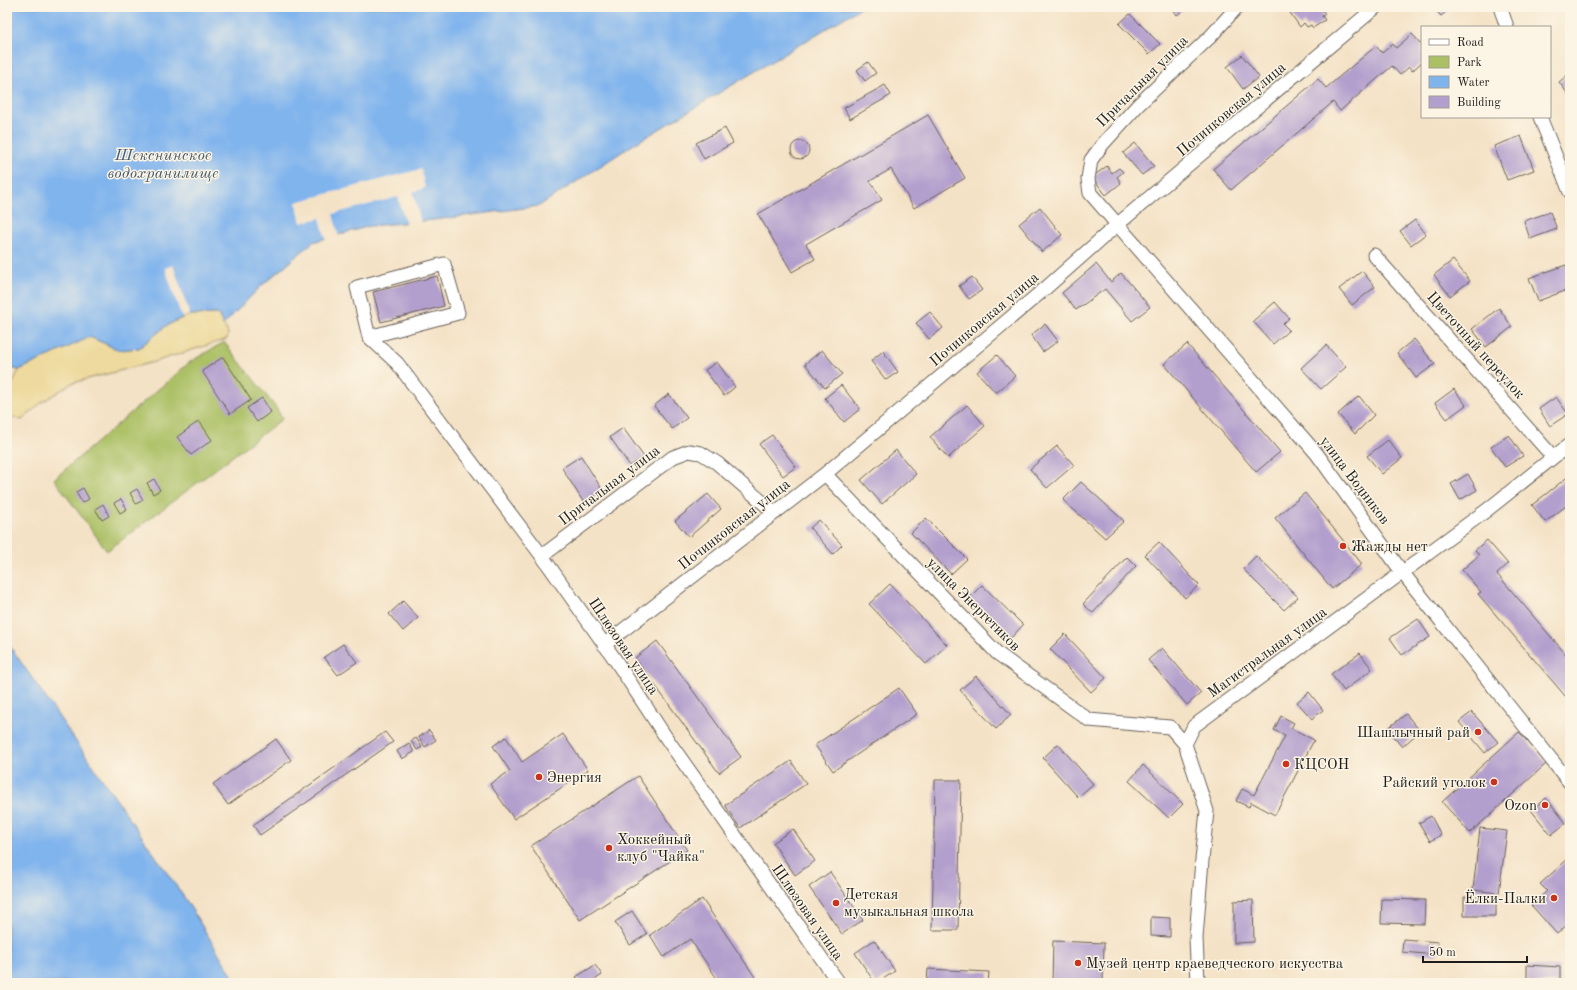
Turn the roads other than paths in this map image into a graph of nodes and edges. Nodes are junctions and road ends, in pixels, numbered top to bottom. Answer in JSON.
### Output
{"nodes":[{"id":1,"x":1237,"y":7,"type":"edge"},
{"id":2,"x":1376,"y":7,"type":"edge"},
{"id":3,"x":1500,"y":7,"type":"edge"},
{"id":4,"x":1507,"y":26,"type":"edge"},
{"id":5,"x":1540,"y":118,"type":"edge"},
{"id":6,"x":1570,"y":192,"type":"edge"},
{"id":7,"x":1118,"y":224,"type":"junction"},
{"id":8,"x":1374,"y":255,"type":"dead end"},
{"id":9,"x":369,"y":337,"type":"junction"},
{"id":10,"x":1570,"y":444,"type":"edge"},
{"id":11,"x":1553,"y":457,"type":"junction"},
{"id":12,"x":825,"y":474,"type":"junction"},
{"id":13,"x":775,"y":513,"type":"junction"},
{"id":14,"x":542,"y":556,"type":"junction"},
{"id":15,"x":1402,"y":572,"type":"junction"},
{"id":16,"x":604,"y":645,"type":"junction"},
{"id":17,"x":1185,"y":744,"type":"junction"},
{"id":18,"x":1570,"y":782,"type":"edge"},
{"id":19,"x":839,"y":983,"type":"edge"},
{"id":20,"x":1198,"y":983,"type":"edge"}],
"edges":[{"from":1,"to":7,"type":"street","name":"Причальная улица"},
{"from":2,"to":7,"type":"street","name":"Починковская улица"},
{"from":3,"to":4,"type":"street"},
{"from":5,"to":6,"type":"street"},
{"from":7,"to":12,"type":"street","name":"Починковская улица"},
{"from":7,"to":15,"type":"street","name":"улица Водников"},
{"from":8,"to":11,"type":"street","name":"Цветочный переулок"},
{"from":9,"to":9,"type":"street"},
{"from":9,"to":14,"type":"street","name":"Шлюзовая улица"},
{"from":10,"to":11,"type":"street","name":"Магистральная улица"},
{"from":11,"to":15,"type":"street","name":"Магистральная улица"},
{"from":12,"to":13,"type":"street","name":"Починковская улица"},
{"from":12,"to":17,"type":"street","name":"улица Энергетиков"},
{"from":13,"to":14,"type":"street","name":"Причальная улица"},
{"from":13,"to":16,"type":"street","name":"Починковская улица"},
{"from":14,"to":16,"type":"street","name":"Шлюзовая улица"},
{"from":15,"to":17,"type":"street","name":"Магистральная улица"},
{"from":15,"to":18,"type":"street","name":"улица Водников"},
{"from":16,"to":19,"type":"street","name":"Шлюзовая улица"},
{"from":17,"to":20,"type":"street"}]}
